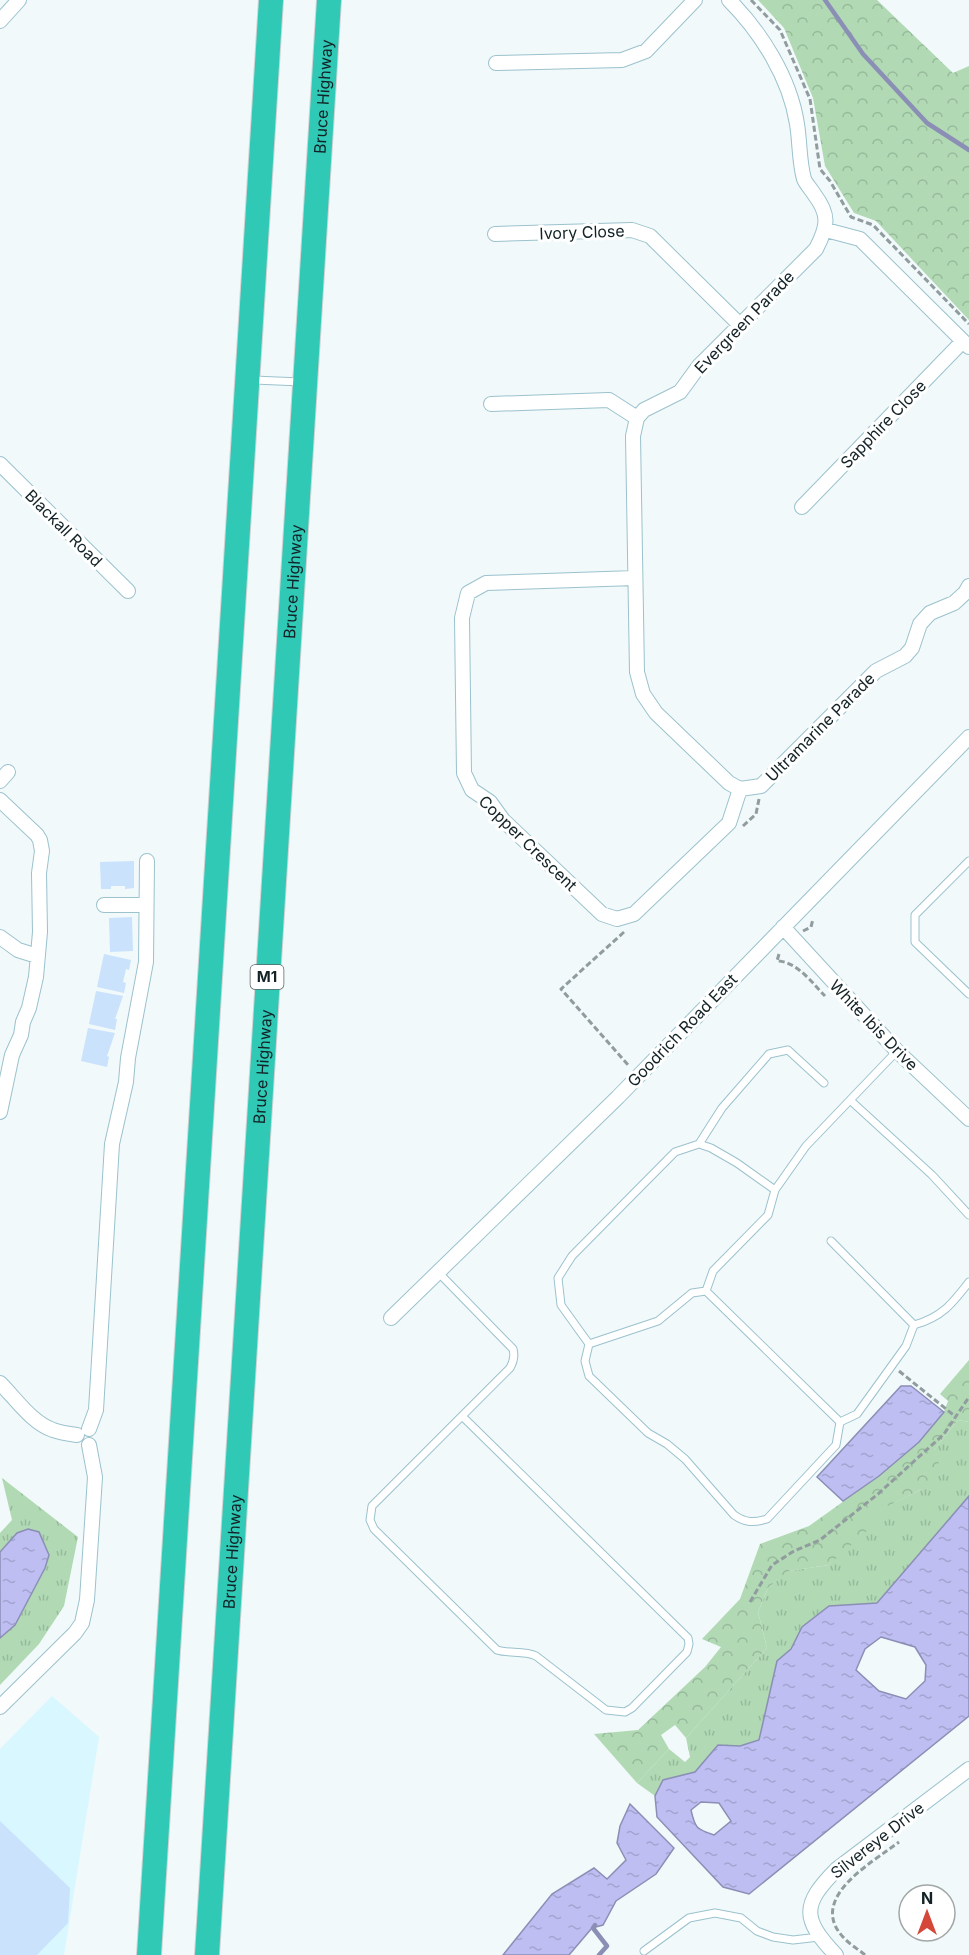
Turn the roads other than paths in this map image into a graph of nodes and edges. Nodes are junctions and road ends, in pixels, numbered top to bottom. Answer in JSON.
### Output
{"nodes":[{"id":1,"x":19,"y":0,"type":"edge"},
{"id":2,"x":271,"y":0,"type":"edge"},
{"id":3,"x":329,"y":0,"type":"edge"},
{"id":4,"x":695,"y":0,"type":"edge"},
{"id":5,"x":729,"y":0,"type":"edge"},
{"id":6,"x":0,"y":21,"type":"edge"},
{"id":7,"x":496,"y":63,"type":"dead end"},
{"id":8,"x":826,"y":230,"type":"junction"},
{"id":9,"x":495,"y":234,"type":"dead end"},
{"id":10,"x":740,"y":325,"type":"junction"},
{"id":11,"x":966,"y":344,"type":"edge"},
{"id":12,"x":247,"y":379,"type":"junction"},
{"id":13,"x":305,"y":382,"type":"junction"},
{"id":14,"x":491,"y":404,"type":"dead end"},
{"id":15,"x":637,"y":418,"type":"junction"},
{"id":16,"x":0,"y":464,"type":"edge"},
{"id":17,"x":802,"y":507,"type":"dead end"},
{"id":18,"x":635,"y":578,"type":"junction"},
{"id":19,"x":969,"y":586,"type":"edge"},
{"id":20,"x":128,"y":591,"type":"dead end"},
{"id":21,"x":969,"y":737,"type":"edge"},
{"id":22,"x":740,"y":789,"type":"junction"},
{"id":23,"x":0,"y":800,"type":"edge"},
{"id":24,"x":147,"y":861,"type":"dead end"},
{"id":25,"x":969,"y":861,"type":"edge"},
{"id":26,"x":146,"y":904,"type":"junction"},
{"id":27,"x":104,"y":905,"type":"dead end"},
{"id":28,"x":783,"y":927,"type":"junction"},
{"id":29,"x":0,"y":937,"type":"edge"},
{"id":30,"x":37,"y":956,"type":"junction"},
{"id":31,"x":969,"y":993,"type":"edge"},
{"id":32,"x":897,"y":1051,"type":"junction"},
{"id":33,"x":4,"y":1075,"type":"edge"},
{"id":34,"x":824,"y":1083,"type":"dead end"},
{"id":35,"x":850,"y":1100,"type":"junction"},
{"id":36,"x":0,"y":1112,"type":"edge"},
{"id":37,"x":969,"y":1119,"type":"edge"},
{"id":38,"x":699,"y":1144,"type":"junction"},
{"id":39,"x":775,"y":1190,"type":"junction"},
{"id":40,"x":969,"y":1215,"type":"edge"},
{"id":41,"x":831,"y":1240,"type":"dead end"},
{"id":42,"x":438,"y":1272,"type":"junction"},
{"id":43,"x":969,"y":1282,"type":"edge"},
{"id":44,"x":706,"y":1291,"type":"junction"},
{"id":45,"x":391,"y":1318,"type":"dead end"},
{"id":46,"x":914,"y":1324,"type":"junction"},
{"id":47,"x":589,"y":1344,"type":"junction"},
{"id":48,"x":0,"y":1383,"type":"edge"},
{"id":49,"x":462,"y":1416,"type":"junction"},
{"id":50,"x":840,"y":1422,"type":"junction"},
{"id":51,"x":83,"y":1432,"type":"junction"},
{"id":52,"x":0,"y":1707,"type":"edge"},
{"id":53,"x":969,"y":1769,"type":"edge"},
{"id":54,"x":819,"y":1936,"type":"junction"},
{"id":55,"x":644,"y":1952,"type":"dead end"},
{"id":56,"x":149,"y":1955,"type":"edge"},
{"id":57,"x":207,"y":1955,"type":"edge"},
{"id":58,"x":836,"y":1955,"type":"edge"}],
"edges":[{"from":1,"to":6,"type":"street"},
{"from":2,"to":12,"type":"highway"},
{"from":3,"to":13,"type":"highway","name":"Bruce Highway","number":"M1"},
{"from":4,"to":7,"type":"street"},
{"from":5,"to":8,"type":"street"},
{"from":8,"to":10,"type":"street","name":"Evergreen Parade"},
{"from":8,"to":11,"type":"street"},
{"from":9,"to":10,"type":"street","name":"Ivory Close"},
{"from":10,"to":15,"type":"street","name":"Evergreen Parade"},
{"from":11,"to":17,"type":"street","name":"Sapphire Close"},
{"from":12,"to":13,"type":"lane"},
{"from":12,"to":56,"type":"highway"},
{"from":13,"to":57,"type":"highway","name":"Bruce Highway","number":"M1"},
{"from":14,"to":15,"type":"street"},
{"from":15,"to":18,"type":"street"},
{"from":16,"to":20,"type":"street","name":"Blackall Road"},
{"from":18,"to":22,"type":"street"},
{"from":18,"to":22,"type":"street","name":"Copper Crescent"},
{"from":19,"to":22,"type":"street","name":"Ultramarine Parade"},
{"from":21,"to":28,"type":"street","name":"Goodrich Road East"},
{"from":23,"to":30,"type":"street"},
{"from":24,"to":26,"type":"street"},
{"from":25,"to":31,"type":"lane"},
{"from":26,"to":27,"type":"street"},
{"from":26,"to":51,"type":"street"},
{"from":28,"to":32,"type":"street","name":"White Ibis Drive"},
{"from":28,"to":42,"type":"street","name":"Goodrich Road East"},
{"from":29,"to":30,"type":"street"},
{"from":30,"to":33,"type":"street"},
{"from":32,"to":35,"type":"lane"},
{"from":32,"to":37,"type":"street","name":"White Ibis Drive"},
{"from":33,"to":36,"type":"street"},
{"from":34,"to":38,"type":"lane"},
{"from":35,"to":39,"type":"lane"},
{"from":35,"to":40,"type":"lane"},
{"from":38,"to":39,"type":"lane"},
{"from":38,"to":47,"type":"lane"},
{"from":39,"to":44,"type":"lane"},
{"from":41,"to":46,"type":"lane"},
{"from":42,"to":45,"type":"street","name":"Goodrich Road East"},
{"from":42,"to":49,"type":"lane"},
{"from":43,"to":46,"type":"lane"},
{"from":44,"to":47,"type":"lane"},
{"from":44,"to":50,"type":"lane"},
{"from":46,"to":50,"type":"lane"},
{"from":47,"to":50,"type":"lane"},
{"from":48,"to":51,"type":"street"},
{"from":49,"to":49,"type":"lane"},
{"from":51,"to":52,"type":"street"},
{"from":53,"to":54,"type":"street","name":"Silvereye Drive"},
{"from":54,"to":55,"type":"lane"},
{"from":54,"to":58,"type":"street","name":"Silvereye Drive"}]}
